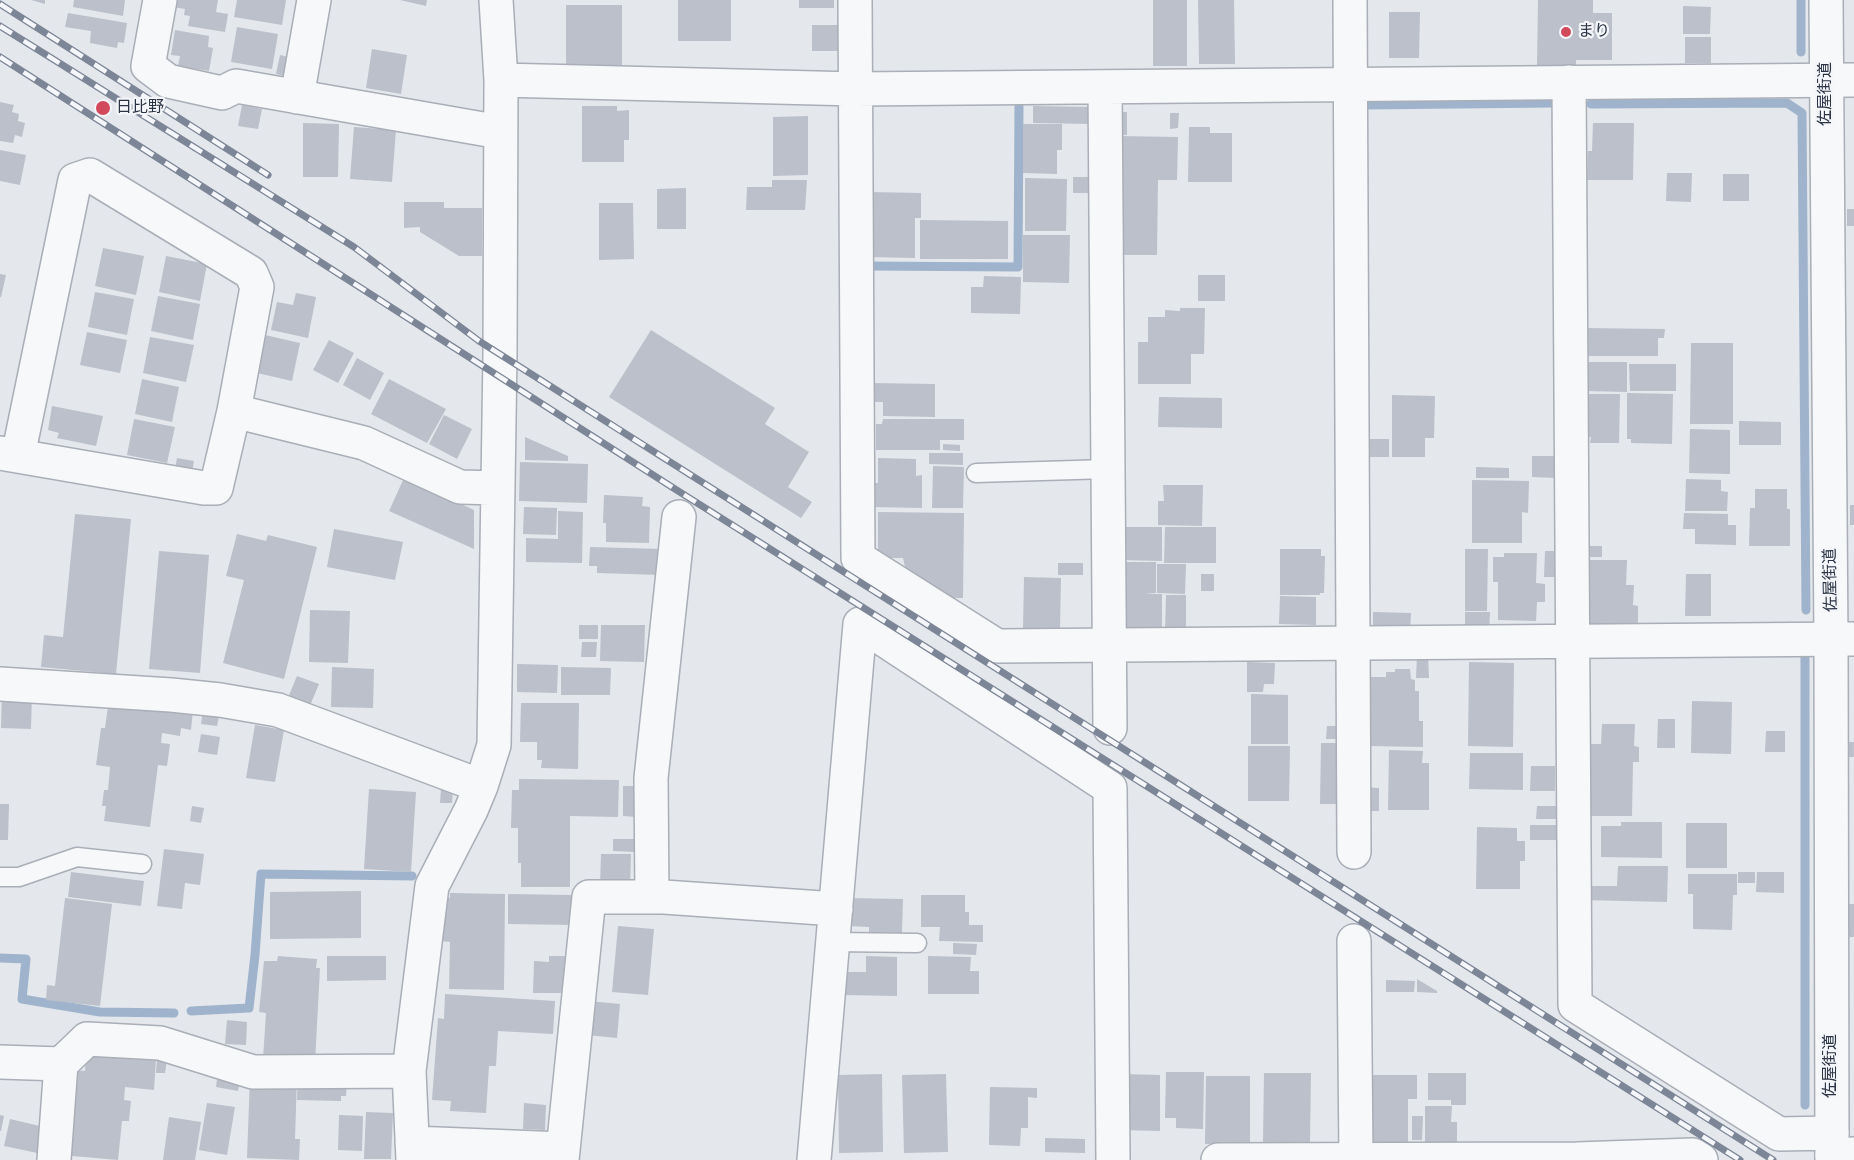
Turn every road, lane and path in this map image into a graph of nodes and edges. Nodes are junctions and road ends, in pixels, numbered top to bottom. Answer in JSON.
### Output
{"nodes":[{"id":1,"x":160,"y":0,"type":"edge"},
{"id":2,"x":314,"y":0,"type":"edge"},
{"id":3,"x":496,"y":0,"type":"edge"},
{"id":4,"x":855,"y":0,"type":"edge"},
{"id":5,"x":1350,"y":0,"type":"edge"},
{"id":6,"x":1826,"y":0,"type":"edge"},
{"id":7,"x":501,"y":80,"type":"junction"},
{"id":8,"x":1840,"y":80,"type":"edge"},
{"id":9,"x":1569,"y":82,"type":"junction"},
{"id":10,"x":1350,"y":84,"type":"junction"},
{"id":11,"x":1105,"y":87,"type":"junction"},
{"id":12,"x":855,"y":89,"type":"junction"},
{"id":13,"x":297,"y":97,"type":"junction"},
{"id":14,"x":500,"y":132,"type":"junction"},
{"id":15,"x":234,"y":411,"type":"junction"},
{"id":16,"x":9,"y":454,"type":"edge"},
{"id":17,"x":1108,"y":469,"type":"junction"},
{"id":18,"x":976,"y":473,"type":"dead end"},
{"id":19,"x":498,"y":488,"type":"junction"},
{"id":20,"x":679,"y":517,"type":"dead end"},
{"id":21,"x":1843,"y":639,"type":"edge"},
{"id":22,"x":1573,"y":642,"type":"junction"},
{"id":23,"x":1352,"y":643,"type":"junction"},
{"id":24,"x":1109,"y":645,"type":"junction"},
{"id":25,"x":0,"y":684,"type":"edge"},
{"id":26,"x":1110,"y":728,"type":"dead end"},
{"id":27,"x":481,"y":786,"type":"junction"},
{"id":28,"x":1354,"y":852,"type":"dead end"},
{"id":29,"x":142,"y":864,"type":"dead end"},
{"id":30,"x":0,"y":877,"type":"edge"},
{"id":31,"x":652,"y":897,"type":"junction"},
{"id":32,"x":836,"y":909,"type":"junction"},
{"id":33,"x":1354,"y":940,"type":"dead end"},
{"id":34,"x":833,"y":942,"type":"junction"},
{"id":35,"x":917,"y":944,"type":"dead end"},
{"id":36,"x":0,"y":1062,"type":"edge"},
{"id":37,"x":61,"y":1064,"type":"junction"},
{"id":38,"x":409,"y":1071,"type":"junction"},
{"id":39,"x":1837,"y":1151,"type":"edge"},
{"id":40,"x":412,"y":1152,"type":"edge"},
{"id":41,"x":562,"y":1154,"type":"edge"},
{"id":42,"x":1356,"y":1159,"type":"edge"},
{"id":43,"x":54,"y":1160,"type":"edge"},
{"id":44,"x":814,"y":1160,"type":"edge"},
{"id":45,"x":1113,"y":1160,"type":"edge"},
{"id":46,"x":1218,"y":1160,"type":"edge"},
{"id":47,"x":1577,"y":1160,"type":"edge"},
{"id":48,"x":1701,"y":1160,"type":"edge"}],
"edges":[{"from":1,"to":13,"type":"street"},
{"from":2,"to":13,"type":"street"},
{"from":3,"to":7,"type":"street"},
{"from":4,"to":12,"type":"street"},
{"from":5,"to":10,"type":"street"},
{"from":6,"to":8,"type":"street","name":"佐屋街道"},
{"from":7,"to":12,"type":"street"},
{"from":7,"to":14,"type":"street"},
{"from":8,"to":9,"type":"street"},
{"from":8,"to":21,"type":"street","name":"佐屋街道"},
{"from":9,"to":10,"type":"street"},
{"from":9,"to":22,"type":"street"},
{"from":10,"to":11,"type":"street"},
{"from":10,"to":23,"type":"street"},
{"from":11,"to":12,"type":"street"},
{"from":11,"to":17,"type":"street"},
{"from":12,"to":24,"type":"street"},
{"from":13,"to":14,"type":"street"},
{"from":14,"to":19,"type":"street"},
{"from":15,"to":16,"type":"street"},
{"from":15,"to":16,"type":"street"},
{"from":15,"to":19,"type":"street"},
{"from":17,"to":18,"type":"lane"},
{"from":17,"to":24,"type":"street"},
{"from":19,"to":27,"type":"street"},
{"from":20,"to":31,"type":"street"},
{"from":21,"to":22,"type":"street"},
{"from":21,"to":39,"type":"street","name":"佐屋街道"},
{"from":22,"to":23,"type":"street"},
{"from":22,"to":39,"type":"street"},
{"from":23,"to":24,"type":"street"},
{"from":23,"to":28,"type":"street"},
{"from":24,"to":26,"type":"street"},
{"from":25,"to":27,"type":"street"},
{"from":27,"to":38,"type":"street"},
{"from":29,"to":30,"type":"lane"},
{"from":31,"to":32,"type":"street"},
{"from":31,"to":41,"type":"street"},
{"from":32,"to":34,"type":"street"},
{"from":32,"to":45,"type":"street"},
{"from":33,"to":42,"type":"street"},
{"from":34,"to":35,"type":"lane"},
{"from":34,"to":44,"type":"street"},
{"from":36,"to":37,"type":"street"},
{"from":37,"to":38,"type":"street"},
{"from":37,"to":43,"type":"street"},
{"from":38,"to":40,"type":"street"},
{"from":40,"to":41,"type":"street"},
{"from":42,"to":46,"type":"street"},
{"from":42,"to":47,"type":"street"},
{"from":47,"to":48,"type":"street"}]}
